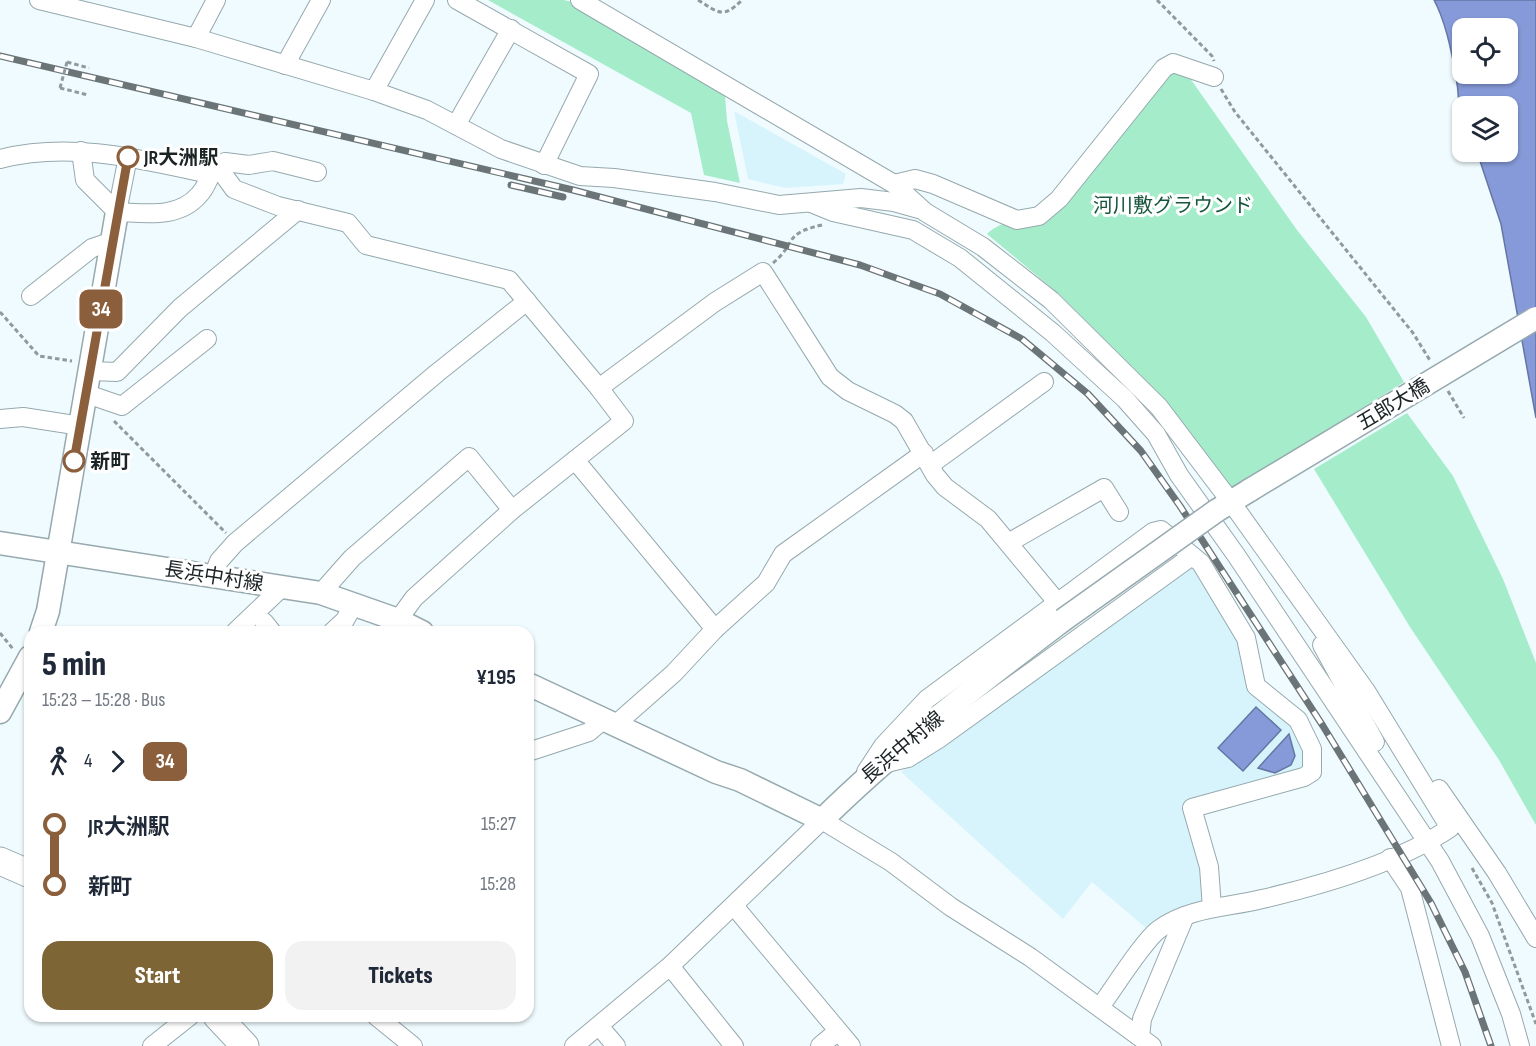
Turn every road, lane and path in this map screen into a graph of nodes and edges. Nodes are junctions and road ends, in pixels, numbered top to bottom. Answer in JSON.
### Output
{"nodes":[{"id":1,"x":216,"y":0,"type":"edge"},
{"id":2,"x":321,"y":0,"type":"edge"},
{"id":3,"x":425,"y":0,"type":"edge"},
{"id":4,"x":457,"y":0,"type":"edge"},
{"id":5,"x":580,"y":0,"type":"edge"},
{"id":6,"x":698,"y":0,"type":"edge"},
{"id":7,"x":742,"y":0,"type":"edge"},
{"id":8,"x":1157,"y":0,"type":"edge"},
{"id":9,"x":47,"y":1,"type":"edge"},
{"id":10,"x":511,"y":29,"type":"junction"},
{"id":11,"x":196,"y":38,"type":"junction"},
{"id":12,"x":285,"y":66,"type":"junction"},
{"id":13,"x":89,"y":68,"type":"dead end"},
{"id":14,"x":1214,"y":77,"type":"junction"},
{"id":15,"x":374,"y":91,"type":"junction"},
{"id":16,"x":88,"y":95,"type":"dead end"},
{"id":17,"x":456,"y":125,"type":"junction"},
{"id":18,"x":81,"y":151,"type":"junction"},
{"id":19,"x":128,"y":157,"type":"junction"},
{"id":20,"x":0,"y":159,"type":"edge"},
{"id":21,"x":544,"y":165,"type":"junction"},
{"id":22,"x":214,"y":170,"type":"junction"},
{"id":23,"x":317,"y":172,"type":"dead end"},
{"id":24,"x":894,"y":183,"type":"junction"},
{"id":25,"x":811,"y":203,"type":"junction"},
{"id":26,"x":298,"y":210,"type":"junction"},
{"id":27,"x":117,"y":212,"type":"junction"},
{"id":28,"x":833,"y":212,"type":"junction"},
{"id":29,"x":925,"y":212,"type":"junction"},
{"id":30,"x":113,"y":241,"type":"junction"},
{"id":31,"x":763,"y":272,"type":"junction"},
{"id":32,"x":31,"y":296,"type":"dead end"},
{"id":33,"x":527,"y":301,"type":"junction"},
{"id":34,"x":0,"y":312,"type":"edge"},
{"id":35,"x":1536,"y":318,"type":"edge"},
{"id":36,"x":207,"y":339,"type":"dead end"},
{"id":37,"x":91,"y":368,"type":"junction"},
{"id":38,"x":1436,"y":370,"type":"dead end"},
{"id":39,"x":1044,"y":382,"type":"dead end"},
{"id":40,"x":599,"y":388,"type":"junction"},
{"id":41,"x":1447,"y":389,"type":"dead end"},
{"id":42,"x":86,"y":398,"type":"junction"},
{"id":43,"x":1464,"y":418,"type":"dead end"},
{"id":44,"x":0,"y":419,"type":"edge"},
{"id":45,"x":81,"y":426,"type":"junction"},
{"id":46,"x":927,"y":459,"type":"junction"},
{"id":47,"x":574,"y":460,"type":"junction"},
{"id":48,"x":1250,"y":490,"type":"joint"},
{"id":49,"x":1224,"y":506,"type":"junction"},
{"id":50,"x":512,"y":510,"type":"junction"},
{"id":51,"x":1119,"y":512,"type":"dead end"},
{"id":52,"x":1010,"y":542,"type":"junction"},
{"id":53,"x":0,"y":543,"type":"edge"},
{"id":54,"x":235,"y":543,"type":"junction"},
{"id":55,"x":57,"y":554,"type":"junction"},
{"id":56,"x":1192,"y":556,"type":"junction"},
{"id":57,"x":213,"y":576,"type":"junction"},
{"id":58,"x":279,"y":586,"type":"junction"},
{"id":59,"x":321,"y":593,"type":"junction"},
{"id":60,"x":354,"y":604,"type":"junction"},
{"id":61,"x":1305,"y":604,"type":"junction"},
{"id":62,"x":1060,"y":611,"type":"junction"},
{"id":63,"x":398,"y":620,"type":"junction"},
{"id":64,"x":43,"y":626,"type":"edge"},
{"id":65,"x":241,"y":626,"type":"edge"},
{"id":66,"x":338,"y":626,"type":"edge"},
{"id":67,"x":410,"y":626,"type":"edge"},
{"id":68,"x":715,"y":629,"type":"junction"},
{"id":69,"x":24,"y":668,"type":"edge"},
{"id":70,"x":534,"y":687,"type":"edge"},
{"id":71,"x":0,"y":712,"type":"edge"},
{"id":72,"x":936,"y":717,"type":"junction"},
{"id":73,"x":609,"y":722,"type":"junction"},
{"id":74,"x":1394,"y":736,"type":"junction"},
{"id":75,"x":534,"y":750,"type":"edge"},
{"id":76,"x":858,"y":784,"type":"junction"},
{"id":77,"x":1394,"y":788,"type":"junction"},
{"id":78,"x":822,"y":820,"type":"junction"},
{"id":79,"x":1427,"y":840,"type":"junction"},
{"id":80,"x":1390,"y":858,"type":"junction"},
{"id":81,"x":0,"y":861,"type":"edge"},
{"id":82,"x":1471,"y":866,"type":"dead end"},
{"id":83,"x":24,"y":871,"type":"edge"},
{"id":84,"x":734,"y":906,"type":"junction"},
{"id":85,"x":1212,"y":908,"type":"junction"},
{"id":86,"x":1185,"y":916,"type":"junction"},
{"id":87,"x":1536,"y":938,"type":"edge"},
{"id":88,"x":670,"y":966,"type":"junction"},
{"id":89,"x":1100,"y":1007,"type":"junction"},
{"id":90,"x":182,"y":1022,"type":"edge"},
{"id":91,"x":222,"y":1022,"type":"edge"},
{"id":92,"x":383,"y":1022,"type":"edge"},
{"id":93,"x":1536,"y":1024,"type":"edge"},
{"id":94,"x":599,"y":1026,"type":"junction"},
{"id":95,"x":838,"y":1031,"type":"junction"},
{"id":96,"x":1146,"y":1041,"type":"edge"},
{"id":97,"x":152,"y":1046,"type":"edge"},
{"id":98,"x":245,"y":1046,"type":"edge"},
{"id":99,"x":413,"y":1046,"type":"edge"},
{"id":100,"x":574,"y":1046,"type":"edge"},
{"id":101,"x":616,"y":1046,"type":"edge"},
{"id":102,"x":734,"y":1046,"type":"edge"},
{"id":103,"x":820,"y":1046,"type":"edge"},
{"id":104,"x":851,"y":1046,"type":"edge"},
{"id":105,"x":1451,"y":1046,"type":"edge"},
{"id":106,"x":1520,"y":1046,"type":"edge"}],
"edges":[{"from":1,"to":11,"type":"street"},
{"from":2,"to":12,"type":"street"},
{"from":3,"to":15,"type":"street"},
{"from":4,"to":10,"type":"street"},
{"from":5,"to":24,"type":"street"},
{"from":6,"to":7,"type":"path"},
{"from":8,"to":14,"type":"path"},
{"from":9,"to":11,"type":"street"},
{"from":10,"to":17,"type":"street"},
{"from":10,"to":21,"type":"street"},
{"from":11,"to":12,"type":"street"},
{"from":12,"to":15,"type":"street"},
{"from":13,"to":16,"type":"path","bridge":true},
{"from":14,"to":24,"type":"street"},
{"from":14,"to":38,"type":"path"},
{"from":15,"to":17,"type":"street"},
{"from":17,"to":21,"type":"street"},
{"from":18,"to":19,"type":"street"},
{"from":18,"to":20,"type":"street"},
{"from":18,"to":27,"type":"street"},
{"from":19,"to":22,"type":"street"},
{"from":19,"to":27,"type":"street"},
{"from":21,"to":25,"type":"street"},
{"from":22,"to":23,"type":"street"},
{"from":22,"to":26,"type":"street"},
{"from":22,"to":27,"type":"street"},
{"from":24,"to":29,"type":"street"},
{"from":25,"to":28,"type":"street"},
{"from":25,"to":29,"type":"street"},
{"from":26,"to":33,"type":"street"},
{"from":26,"to":37,"type":"street"},
{"from":27,"to":30,"type":"main road"},
{"from":28,"to":31,"type":"path"},
{"from":28,"to":77,"type":"street"},
{"from":29,"to":49,"type":"street"},
{"from":30,"to":32,"type":"street"},
{"from":30,"to":37,"type":"main road"},
{"from":31,"to":40,"type":"street"},
{"from":31,"to":46,"type":"street"},
{"from":33,"to":40,"type":"street"},
{"from":33,"to":54,"type":"street"},
{"from":34,"to":37,"type":"path"},
{"from":35,"to":48,"type":"main road","name":"五郎大橋","bridge":true},
{"from":36,"to":42,"type":"street"},
{"from":37,"to":42,"type":"main road"},
{"from":39,"to":46,"type":"street"},
{"from":40,"to":47,"type":"street"},
{"from":41,"to":43,"type":"path"},
{"from":42,"to":45,"type":"main road"},
{"from":42,"to":54,"type":"path"},
{"from":44,"to":45,"type":"street"},
{"from":45,"to":55,"type":"main road"},
{"from":46,"to":52,"type":"street"},
{"from":46,"to":68,"type":"street"},
{"from":47,"to":50,"type":"street"},
{"from":47,"to":68,"type":"street"},
{"from":48,"to":49,"type":"main road","name":"長浜中村線"},
{"from":49,"to":61,"type":"street"},
{"from":49,"to":62,"type":"main road","name":"長浜中村線","bridge":true},
{"from":50,"to":59,"type":"street"},
{"from":50,"to":63,"type":"street"},
{"from":51,"to":52,"type":"street"},
{"from":52,"to":62,"type":"street"},
{"from":53,"to":55,"type":"main road","name":"長浜中村線"},
{"from":54,"to":57,"type":"street"},
{"from":55,"to":57,"type":"main road","name":"長浜中村線"},
{"from":55,"to":64,"type":"main road"},
{"from":56,"to":62,"type":"street"},
{"from":56,"to":72,"type":"street"},
{"from":56,"to":85,"type":"street"},
{"from":57,"to":58,"type":"main road","name":"長浜中村線"},
{"from":58,"to":59,"type":"main road","name":"長浜中村線"},
{"from":58,"to":65,"type":"street"},
{"from":59,"to":60,"type":"main road","name":"長浜中村線"},
{"from":60,"to":63,"type":"main road","name":"長浜中村線"},
{"from":60,"to":66,"type":"street"},
{"from":61,"to":74,"type":"street"},
{"from":61,"to":77,"type":"street"},
{"from":62,"to":72,"type":"main road","name":"長浜中村線"},
{"from":63,"to":67,"type":"main road","name":"長浜中村線"},
{"from":68,"to":73,"type":"street"},
{"from":69,"to":71,"type":"main road"},
{"from":70,"to":73,"type":"main road"},
{"from":72,"to":76,"type":"main road","name":"長浜中村線"},
{"from":72,"to":76,"type":"street"},
{"from":73,"to":75,"type":"street"},
{"from":73,"to":78,"type":"main road"},
{"from":74,"to":79,"type":"street"},
{"from":74,"to":87,"type":"street"},
{"from":76,"to":78,"type":"main road","name":"長浜中村線"},
{"from":77,"to":79,"type":"street"},
{"from":78,"to":84,"type":"street"},
{"from":78,"to":89,"type":"street"},
{"from":79,"to":80,"type":"street"},
{"from":79,"to":106,"type":"street"},
{"from":80,"to":85,"type":"street"},
{"from":80,"to":105,"type":"street"},
{"from":81,"to":83,"type":"highway"},
{"from":82,"to":93,"type":"path"},
{"from":84,"to":88,"type":"street"},
{"from":84,"to":95,"type":"street"},
{"from":85,"to":86,"type":"street"},
{"from":86,"to":89,"type":"street"},
{"from":86,"to":96,"type":"street"},
{"from":88,"to":94,"type":"street"},
{"from":88,"to":102,"type":"street"},
{"from":89,"to":96,"type":"street"},
{"from":90,"to":97,"type":"street"},
{"from":91,"to":98,"type":"highway"},
{"from":92,"to":99,"type":"street"},
{"from":94,"to":100,"type":"street"},
{"from":94,"to":101,"type":"street"},
{"from":95,"to":103,"type":"street"},
{"from":95,"to":104,"type":"street"}]}
